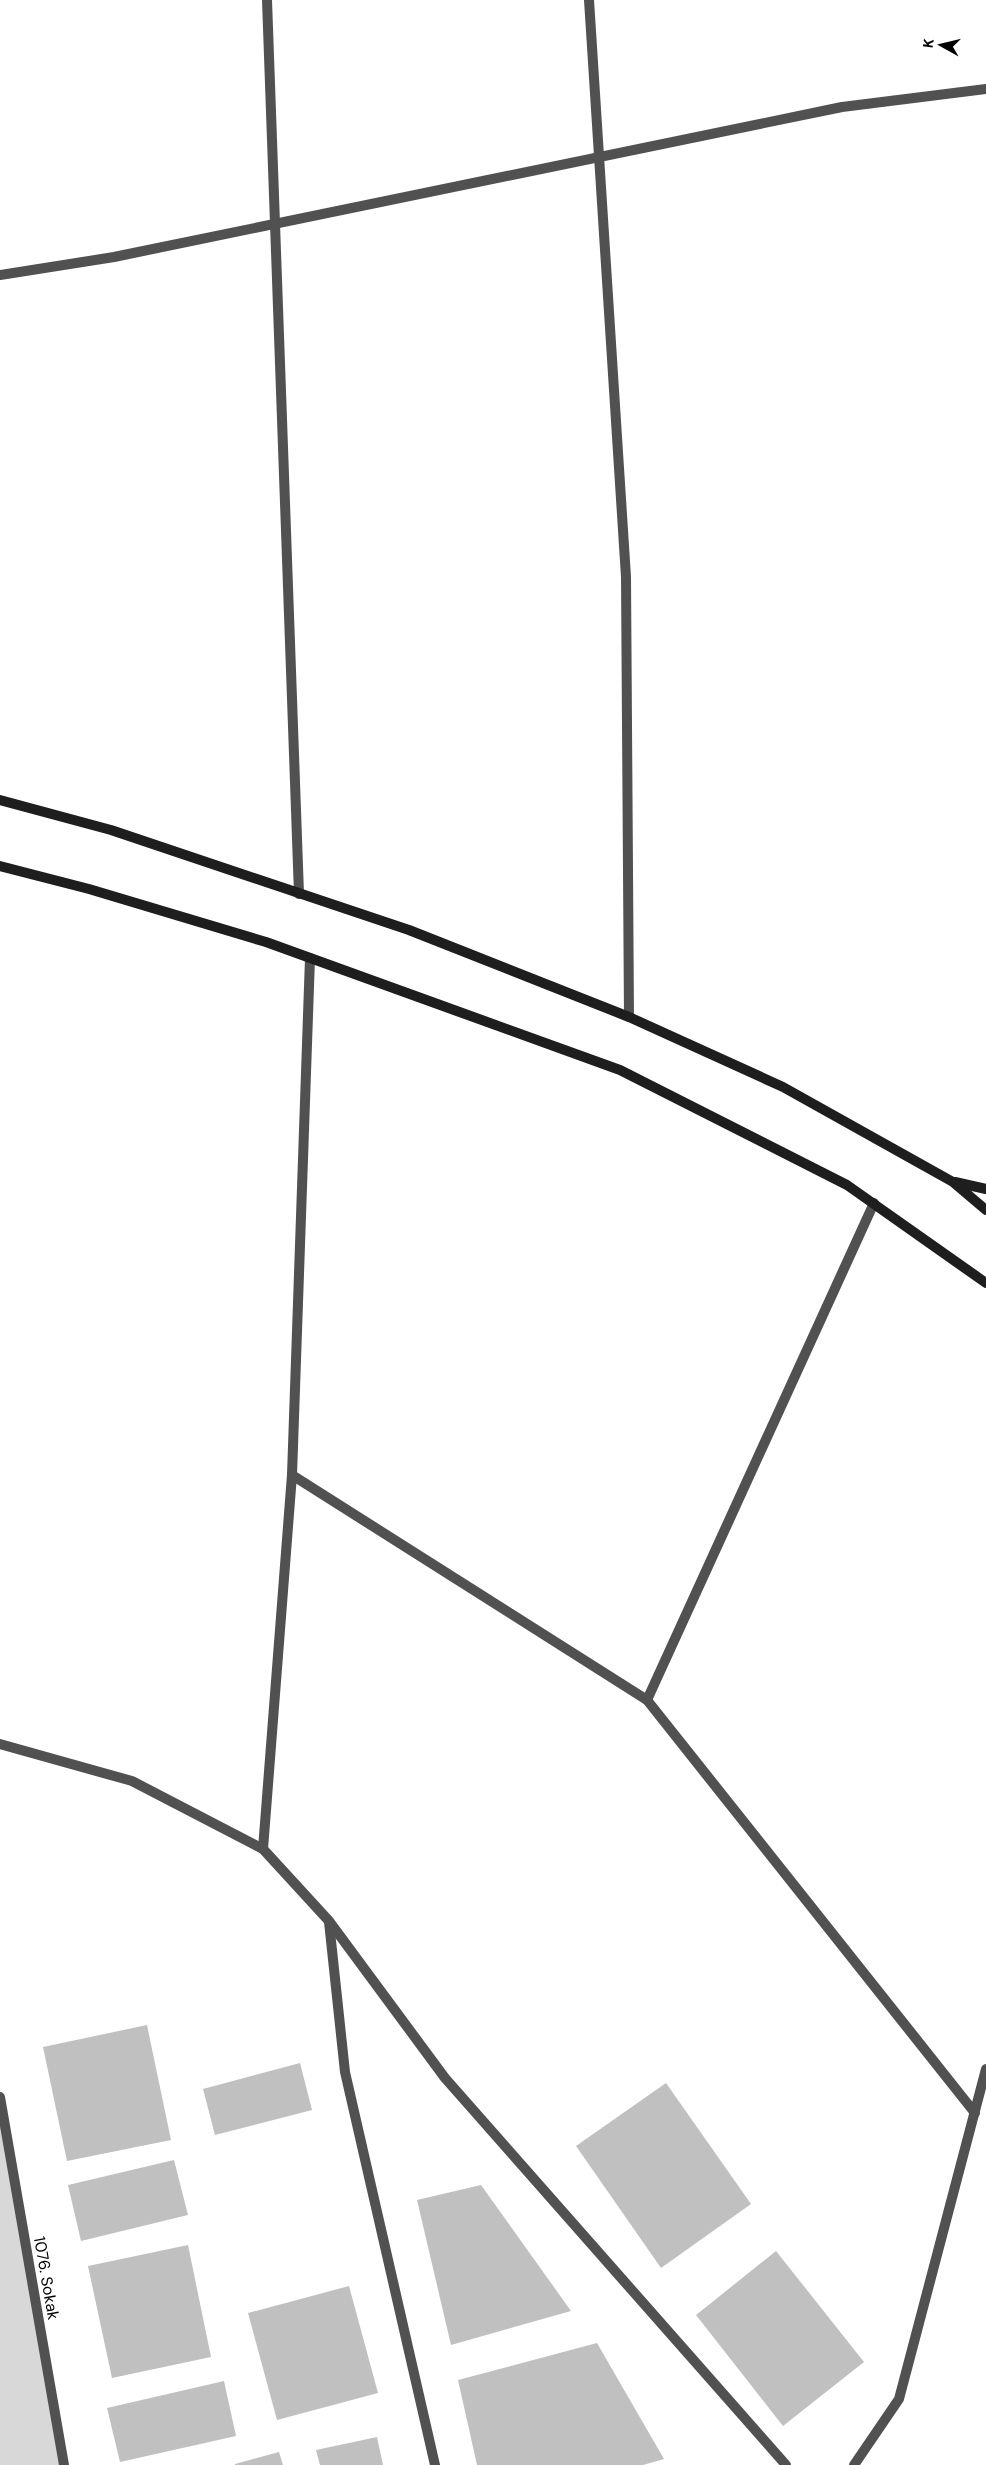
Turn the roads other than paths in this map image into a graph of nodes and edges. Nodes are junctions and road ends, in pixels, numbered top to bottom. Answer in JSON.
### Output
{"nodes":[{"id":1,"x":267,"y":0,"type":"edge"},
{"id":2,"x":590,"y":0,"type":"edge"},
{"id":3,"x":986,"y":89,"type":"edge"},
{"id":4,"x":598,"y":157,"type":"junction"},
{"id":5,"x":274,"y":224,"type":"junction"},
{"id":6,"x":0,"y":275,"type":"edge"},
{"id":7,"x":0,"y":800,"type":"edge"},
{"id":8,"x":0,"y":866,"type":"edge"},
{"id":9,"x":299,"y":894,"type":"junction"},
{"id":10,"x":310,"y":958,"type":"junction"},
{"id":11,"x":629,"y":1017,"type":"junction"},
{"id":12,"x":953,"y":1182,"type":"junction"},
{"id":13,"x":986,"y":1189,"type":"edge"},
{"id":14,"x":874,"y":1203,"type":"junction"},
{"id":15,"x":986,"y":1210,"type":"edge"},
{"id":16,"x":986,"y":1283,"type":"edge"},
{"id":17,"x":292,"y":1474,"type":"junction"},
{"id":18,"x":647,"y":1700,"type":"junction"},
{"id":19,"x":0,"y":1744,"type":"edge"},
{"id":20,"x":263,"y":1848,"type":"junction"},
{"id":21,"x":329,"y":1921,"type":"junction"},
{"id":22,"x":986,"y":2069,"type":"edge"},
{"id":23,"x":0,"y":2097,"type":"edge"},
{"id":24,"x":975,"y":2113,"type":"junction"},
{"id":25,"x":64,"y":2465,"type":"edge"},
{"id":26,"x":435,"y":2465,"type":"edge"},
{"id":27,"x":786,"y":2465,"type":"edge"},
{"id":28,"x":854,"y":2465,"type":"edge"}],
"edges":[{"from":1,"to":5,"type":"street"},
{"from":2,"to":4,"type":"street"},
{"from":3,"to":4,"type":"street"},
{"from":4,"to":5,"type":"street"},
{"from":4,"to":11,"type":"street"},
{"from":5,"to":6,"type":"street"},
{"from":5,"to":9,"type":"street"},
{"from":7,"to":9,"type":"main road"},
{"from":8,"to":10,"type":"main road"},
{"from":9,"to":11,"type":"main road"},
{"from":10,"to":14,"type":"main road"},
{"from":10,"to":17,"type":"street"},
{"from":11,"to":12,"type":"main road"},
{"from":12,"to":13,"type":"main road"},
{"from":12,"to":15,"type":"main road"},
{"from":14,"to":16,"type":"main road"},
{"from":14,"to":18,"type":"street"},
{"from":17,"to":18,"type":"street"},
{"from":17,"to":20,"type":"street"},
{"from":18,"to":24,"type":"street"},
{"from":19,"to":20,"type":"street"},
{"from":20,"to":21,"type":"street"},
{"from":21,"to":26,"type":"street"},
{"from":21,"to":27,"type":"street"},
{"from":22,"to":24,"type":"street"},
{"from":23,"to":25,"type":"street","name":"1076. Sokak"},
{"from":24,"to":28,"type":"street"}]}
